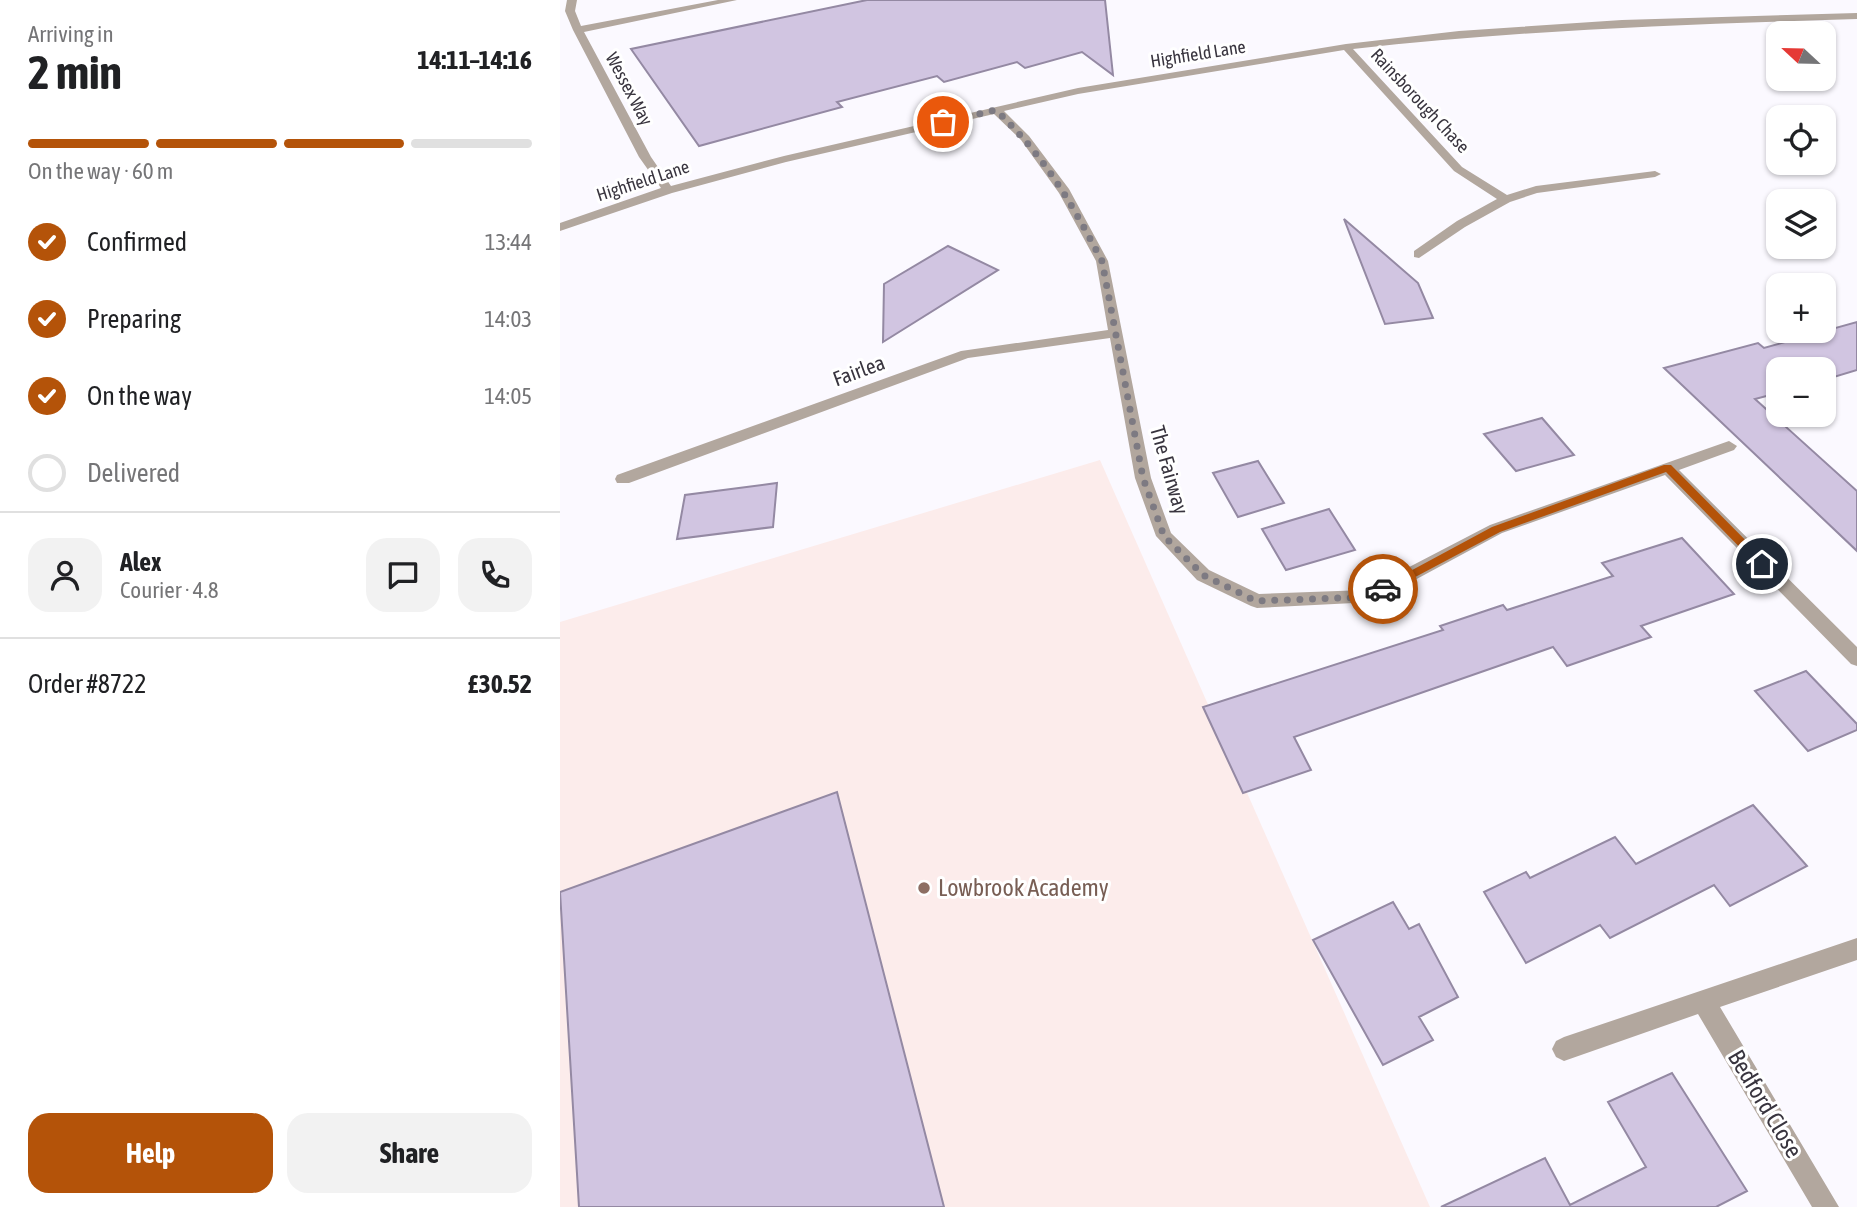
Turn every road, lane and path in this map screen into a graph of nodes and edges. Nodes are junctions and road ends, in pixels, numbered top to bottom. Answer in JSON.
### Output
{"nodes":[{"id":1,"x":572,"y":0,"type":"edge"},
{"id":2,"x":732,"y":0,"type":"edge"},
{"id":3,"x":1857,"y":16,"type":"edge"},
{"id":4,"x":578,"y":30,"type":"junction"},
{"id":5,"x":1346,"y":47,"type":"junction"},
{"id":6,"x":996,"y":110,"type":"junction"},
{"id":7,"x":1655,"y":174,"type":"dead end"},
{"id":8,"x":668,"y":190,"type":"junction"},
{"id":9,"x":1506,"y":199,"type":"junction"},
{"id":10,"x":560,"y":227,"type":"edge"},
{"id":11,"x":1419,"y":254,"type":"dead end"},
{"id":12,"x":1117,"y":333,"type":"junction"},
{"id":13,"x":1729,"y":446,"type":"dead end"},
{"id":14,"x":1668,"y":468,"type":"junction"},
{"id":15,"x":623,"y":479,"type":"dead end"},
{"id":16,"x":1857,"y":659,"type":"edge"},
{"id":17,"x":1857,"y":949,"type":"edge"},
{"id":18,"x":1704,"y":1002,"type":"junction"},
{"id":19,"x":1564,"y":1049,"type":"dead end"},
{"id":20,"x":1826,"y":1207,"type":"edge"}],
"edges":[{"from":1,"to":4,"type":"street","name":"Wessex Way"},
{"from":2,"to":4,"type":"street"},
{"from":3,"to":5,"type":"street","name":"Highfield Lane"},
{"from":4,"to":8,"type":"street","name":"Wessex Way"},
{"from":5,"to":6,"type":"street","name":"Highfield Lane"},
{"from":5,"to":9,"type":"street","name":"Rainsborough Chase"},
{"from":6,"to":8,"type":"street","name":"Highfield Lane"},
{"from":6,"to":12,"type":"street","name":"The Fairway"},
{"from":7,"to":9,"type":"street"},
{"from":8,"to":10,"type":"street","name":"Highfield Lane"},
{"from":9,"to":11,"type":"street"},
{"from":12,"to":14,"type":"street","name":"The Fairway"},
{"from":12,"to":15,"type":"street","name":"Fairlea"},
{"from":13,"to":14,"type":"street","name":"The Fairway"},
{"from":14,"to":16,"type":"street"},
{"from":17,"to":18,"type":"street"},
{"from":18,"to":19,"type":"street"},
{"from":18,"to":20,"type":"street","name":"Bedford Close"}]}
